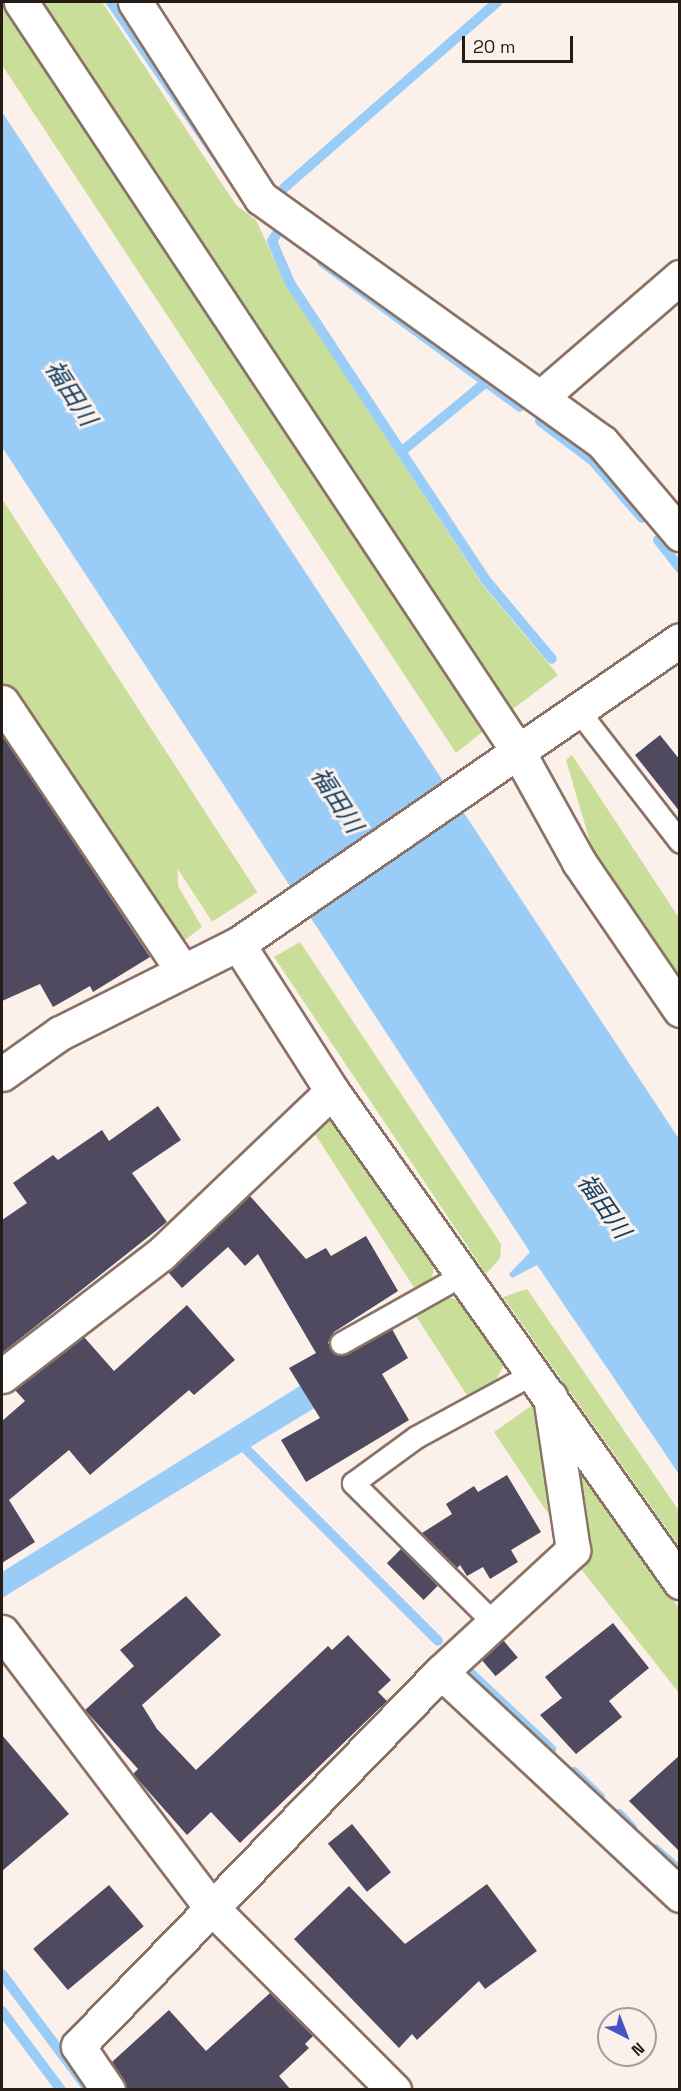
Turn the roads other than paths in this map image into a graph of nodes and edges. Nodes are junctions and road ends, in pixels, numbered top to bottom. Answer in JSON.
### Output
{"nodes":[{"id":1,"x":21,"y":2,"type":"edge"},
{"id":2,"x":135,"y":2,"type":"edge"},
{"id":3,"x":680,"y":277,"type":"edge"},
{"id":4,"x":541,"y":397,"type":"junction"},
{"id":5,"x":680,"y":534,"type":"edge"},
{"id":6,"x":680,"y":640,"type":"edge"},
{"id":7,"x":2,"y":702,"type":"edge"},
{"id":8,"x":577,"y":709,"type":"junction"},
{"id":9,"x":504,"y":758,"type":"junction"},
{"id":10,"x":680,"y":842,"type":"edge"},
{"id":11,"x":238,"y":944,"type":"junction"},
{"id":12,"x":183,"y":971,"type":"junction"},
{"id":13,"x":680,"y":1010,"type":"edge"},
{"id":14,"x":2,"y":1074,"type":"edge"},
{"id":15,"x":332,"y":1090,"type":"junction"},
{"id":16,"x":464,"y":1274,"type":"junction"},
{"id":17,"x":341,"y":1343,"type":"dead end"},
{"id":18,"x":2,"y":1376,"type":"edge"},
{"id":19,"x":542,"y":1385,"type":"junction"},
{"id":20,"x":680,"y":1582,"type":"edge"},
{"id":21,"x":494,"y":1623,"type":"junction"},
{"id":22,"x":2,"y":1632,"type":"edge"},
{"id":23,"x":441,"y":1672,"type":"junction"},
{"id":24,"x":680,"y":1895,"type":"edge"},
{"id":25,"x":212,"y":1907,"type":"junction"},
{"id":26,"x":108,"y":2090,"type":"edge"},
{"id":27,"x":394,"y":2090,"type":"edge"}],
"edges":[{"from":1,"to":9,"type":"street"},
{"from":2,"to":4,"type":"street"},
{"from":3,"to":4,"type":"street"},
{"from":4,"to":5,"type":"street"},
{"from":6,"to":8,"type":"street"},
{"from":7,"to":12,"type":"street"},
{"from":8,"to":9,"type":"street"},
{"from":8,"to":10,"type":"lane"},
{"from":9,"to":11,"type":"street"},
{"from":9,"to":13,"type":"street"},
{"from":11,"to":12,"type":"street"},
{"from":11,"to":15,"type":"street"},
{"from":12,"to":14,"type":"street"},
{"from":15,"to":16,"type":"street"},
{"from":15,"to":18,"type":"street"},
{"from":16,"to":17,"type":"lane"},
{"from":16,"to":19,"type":"street"},
{"from":19,"to":20,"type":"street"},
{"from":19,"to":21,"type":"street"},
{"from":19,"to":21,"type":"lane"},
{"from":21,"to":23,"type":"street"},
{"from":22,"to":25,"type":"street"},
{"from":23,"to":24,"type":"street"},
{"from":23,"to":25,"type":"street"},
{"from":25,"to":26,"type":"street"},
{"from":25,"to":27,"type":"street"}]}
